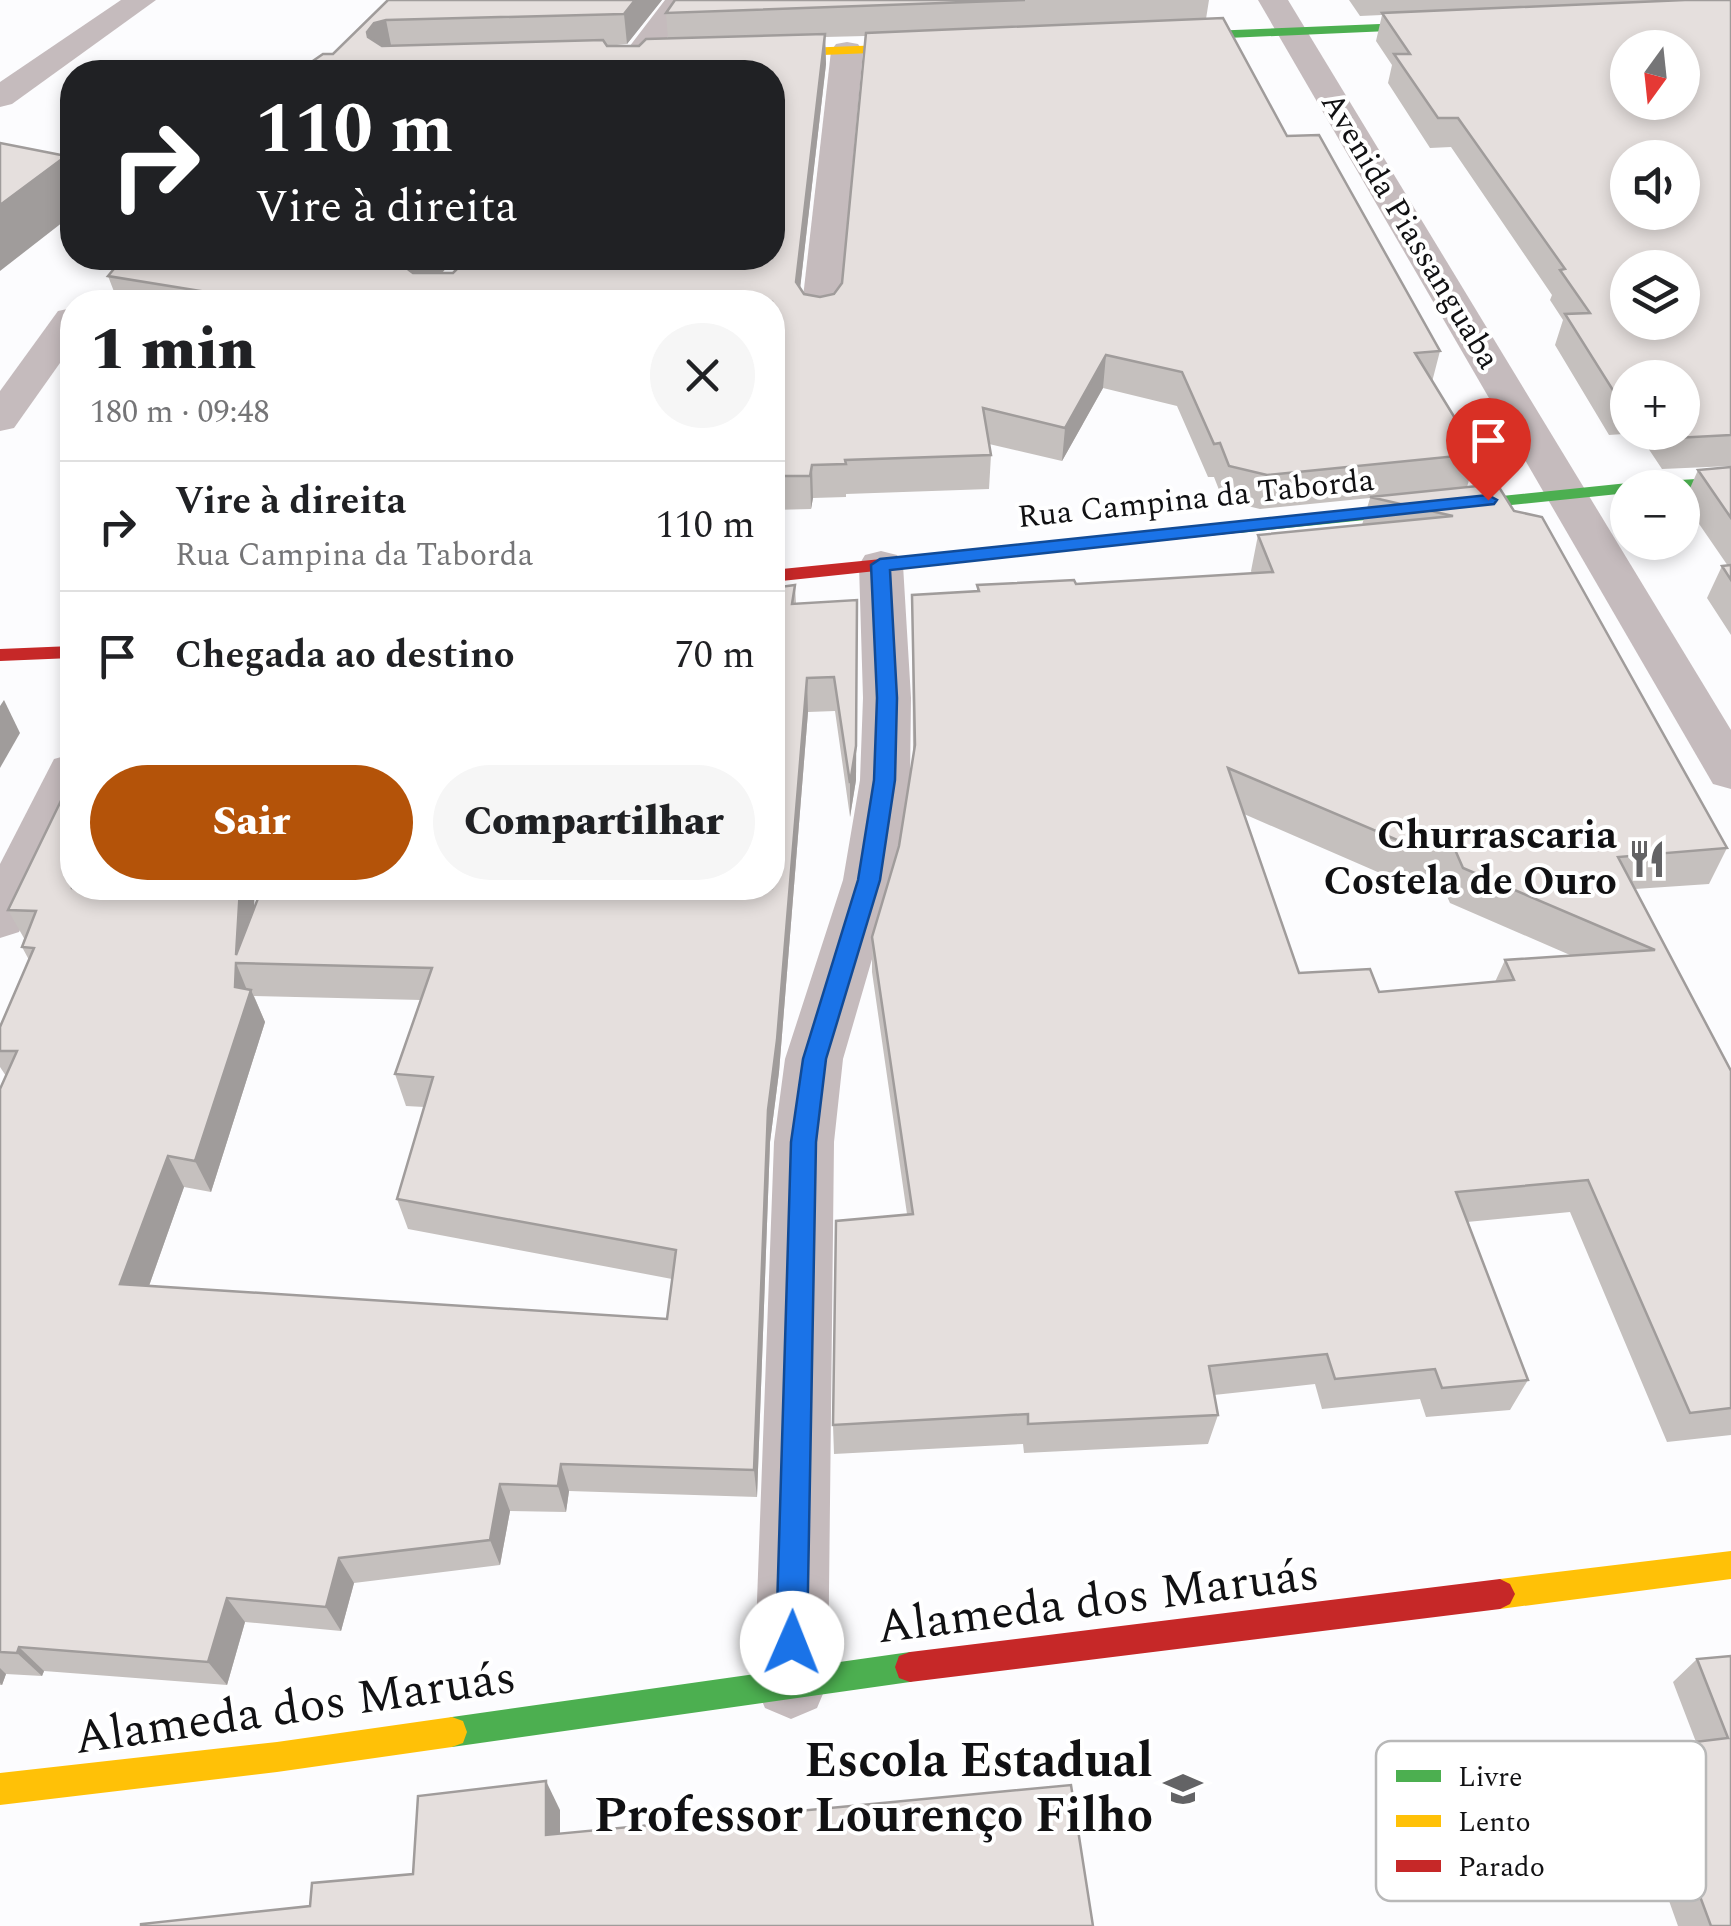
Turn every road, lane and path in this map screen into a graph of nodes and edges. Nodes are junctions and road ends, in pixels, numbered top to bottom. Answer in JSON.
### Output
{"nodes":[{"id":1,"x":140,"y":0,"type":"edge"},
{"id":2,"x":680,"y":0,"type":"edge"},
{"id":3,"x":1274,"y":0,"type":"edge"},
{"id":4,"x":1472,"y":24,"type":"edge"},
{"id":5,"x":1292,"y":32,"type":"junction"},
{"id":6,"x":1137,"y":38,"type":"edge"},
{"id":7,"x":963,"y":46,"type":"edge"},
{"id":8,"x":846,"y":51,"type":"junction"},
{"id":9,"x":733,"y":54,"type":"edge"},
{"id":10,"x":676,"y":56,"type":"edge"},
{"id":11,"x":624,"y":60,"type":"edge"},
{"id":12,"x":645,"y":60,"type":"edge"},
{"id":13,"x":0,"y":97,"type":"edge"},
{"id":14,"x":820,"y":315,"type":"edge"},
{"id":15,"x":60,"y":336,"type":"edge"},
{"id":16,"x":0,"y":419,"type":"edge"},
{"id":17,"x":1731,"y":482,"type":"edge"},
{"id":18,"x":1700,"y":484,"type":"edge"},
{"id":19,"x":1610,"y":489,"type":"edge"},
{"id":20,"x":1564,"y":492,"type":"junction"},
{"id":21,"x":880,"y":565,"type":"junction"},
{"id":22,"x":785,"y":575,"type":"edge"},
{"id":23,"x":60,"y":653,"type":"edge"},
{"id":24,"x":0,"y":656,"type":"edge"},
{"id":25,"x":1731,"y":772,"type":"edge"},
{"id":26,"x":60,"y":796,"type":"edge"},
{"id":27,"x":0,"y":918,"type":"edge"},
{"id":28,"x":1731,"y":1565,"type":"edge"},
{"id":29,"x":791,"y":1682,"type":"junction"},
{"id":30,"x":0,"y":1789,"type":"edge"}],
"edges":[{"from":1,"to":13,"type":"street"},
{"from":2,"to":11,"type":"street"},
{"from":3,"to":5,"type":"street","name":"Avenida Piassanguaba"},
{"from":4,"to":5,"type":"street"},
{"from":5,"to":6,"type":"street"},
{"from":5,"to":20,"type":"street","name":"Avenida Piassanguaba"},
{"from":7,"to":8,"type":"street"},
{"from":8,"to":9,"type":"street"},
{"from":8,"to":14,"type":"street"},
{"from":10,"to":12,"type":"street"},
{"from":15,"to":16,"type":"street"},
{"from":17,"to":18,"type":"street"},
{"from":19,"to":20,"type":"street","name":"Rua Campina da Taborda"},
{"from":20,"to":21,"type":"street","name":"Rua Campina da Taborda"},
{"from":20,"to":25,"type":"street","name":"Avenida Piassanguaba"},
{"from":21,"to":22,"type":"street","name":"Rua Campina da Taborda"},
{"from":21,"to":29,"type":"street"},
{"from":23,"to":24,"type":"street"},
{"from":26,"to":27,"type":"street"},
{"from":28,"to":29,"type":"street","name":"Alameda dos Maruás"},
{"from":29,"to":30,"type":"street","name":"Alameda dos Maruás"}]}
